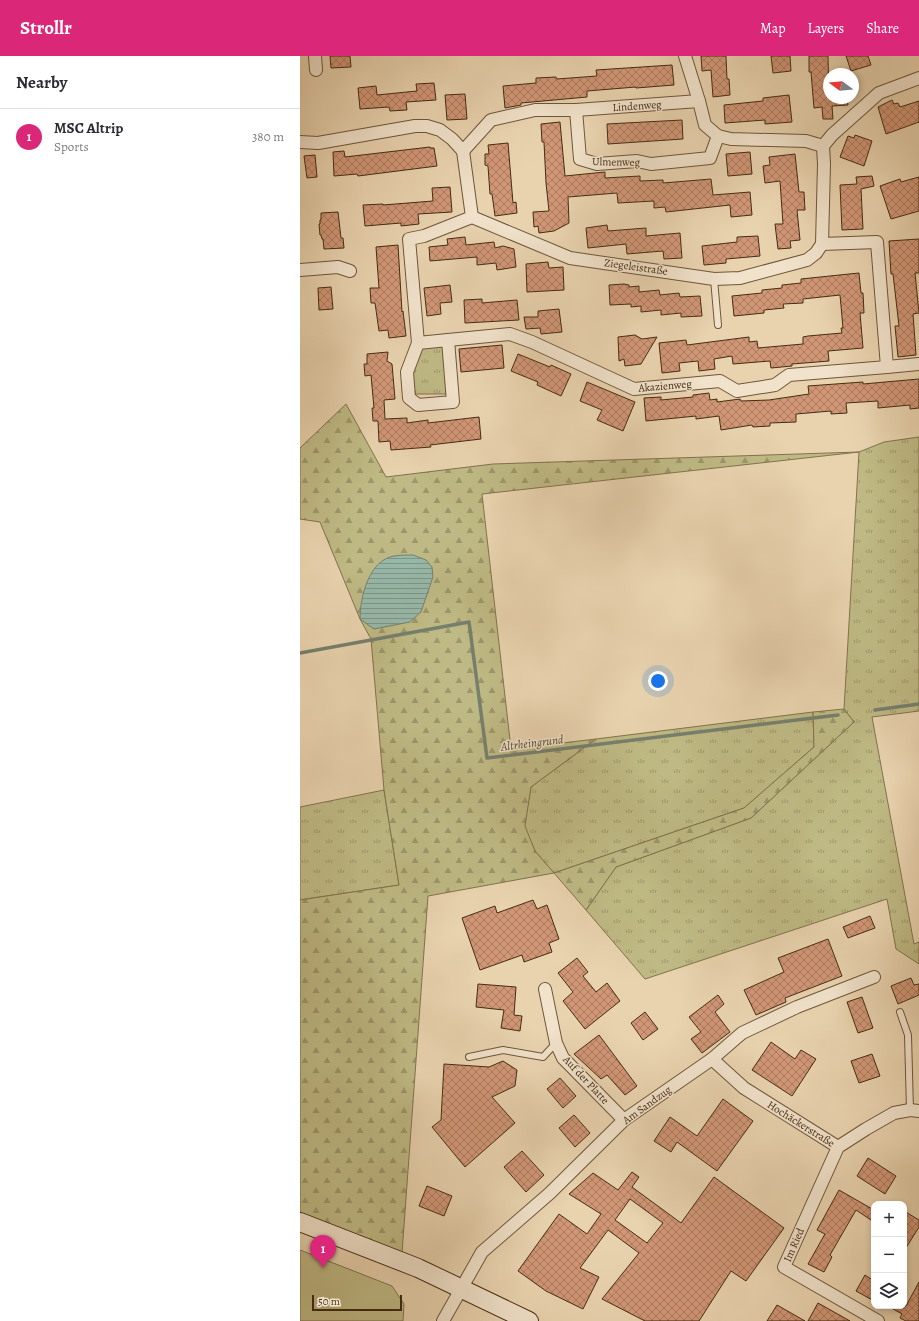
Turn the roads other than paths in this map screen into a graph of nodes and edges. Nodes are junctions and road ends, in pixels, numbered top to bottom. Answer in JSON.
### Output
{"nodes":[{"id":1,"x":315,"y":56,"type":"edge"},
{"id":2,"x":685,"y":56,"type":"edge"},
{"id":3,"x":316,"y":70,"type":"dead end"},
{"id":4,"x":919,"y":78,"type":"edge"},
{"id":5,"x":699,"y":101,"type":"junction"},
{"id":6,"x":576,"y":110,"type":"junction"},
{"id":7,"x":718,"y":136,"type":"junction"},
{"id":8,"x":300,"y":142,"type":"edge"},
{"id":9,"x":824,"y":146,"type":"junction"},
{"id":10,"x":463,"y":151,"type":"junction"},
{"id":11,"x":472,"y":217,"type":"junction"},
{"id":12,"x":822,"y":244,"type":"junction"},
{"id":13,"x":300,"y":270,"type":"edge"},
{"id":14,"x":350,"y":271,"type":"dead end"},
{"id":15,"x":714,"y":279,"type":"junction"},
{"id":16,"x":718,"y":325,"type":"dead end"},
{"id":17,"x":448,"y":340,"type":"junction"},
{"id":18,"x":418,"y":343,"type":"junction"},
{"id":19,"x":919,"y":364,"type":"edge"},
{"id":20,"x":887,"y":367,"type":"junction"},
{"id":21,"x":874,"y":977,"type":"dead end"},
{"id":22,"x":545,"y":988,"type":"dead end"},
{"id":23,"x":900,"y":1012,"type":"dead end"},
{"id":24,"x":556,"y":1043,"type":"junction"},
{"id":25,"x":469,"y":1057,"type":"dead end"},
{"id":26,"x":712,"y":1059,"type":"junction"},
{"id":27,"x":914,"y":1111,"type":"edge"},
{"id":28,"x":624,"y":1120,"type":"junction"},
{"id":29,"x":838,"y":1147,"type":"junction"},
{"id":30,"x":300,"y":1222,"type":"edge"},
{"id":31,"x":461,"y":1288,"type":"junction"},
{"id":32,"x":443,"y":1321,"type":"edge"},
{"id":33,"x":529,"y":1321,"type":"edge"},
{"id":34,"x":878,"y":1321,"type":"edge"}],
"edges":[{"from":1,"to":3,"type":"street"},
{"from":2,"to":5,"type":"street"},
{"from":4,"to":9,"type":"street"},
{"from":5,"to":6,"type":"street","name":"Lindenweg"},
{"from":5,"to":7,"type":"street"},
{"from":6,"to":7,"type":"street","name":"Ulmenweg"},
{"from":6,"to":10,"type":"street"},
{"from":7,"to":9,"type":"street"},
{"from":8,"to":10,"type":"street"},
{"from":9,"to":12,"type":"street"},
{"from":10,"to":11,"type":"street"},
{"from":11,"to":15,"type":"street","name":"Ziegeleistraße"},
{"from":11,"to":18,"type":"street"},
{"from":12,"to":15,"type":"street","name":"Ziegeleistraße"},
{"from":12,"to":20,"type":"street"},
{"from":13,"to":14,"type":"street"},
{"from":15,"to":16,"type":"lane"},
{"from":17,"to":18,"type":"street","name":"Akazienweg"},
{"from":17,"to":18,"type":"street"},
{"from":17,"to":20,"type":"street","name":"Akazienweg"},
{"from":19,"to":20,"type":"street","name":"Akazienweg"},
{"from":21,"to":26,"type":"street","name":"Am Sandzug"},
{"from":22,"to":24,"type":"street","name":"Auf der Platte"},
{"from":23,"to":27,"type":"lane"},
{"from":24,"to":25,"type":"lane"},
{"from":24,"to":28,"type":"street","name":"Auf der Platte"},
{"from":26,"to":28,"type":"street","name":"Am Sandzug"},
{"from":26,"to":29,"type":"street","name":"Hochäckerstraße"},
{"from":27,"to":29,"type":"street","name":"Hochäckerstraße"},
{"from":28,"to":31,"type":"street","name":"Am Sandzug"},
{"from":29,"to":34,"type":"street","name":"Im Ried"},
{"from":30,"to":31,"type":"street"},
{"from":31,"to":32,"type":"street","name":"Am Sandzug"},
{"from":31,"to":33,"type":"street"}]}
